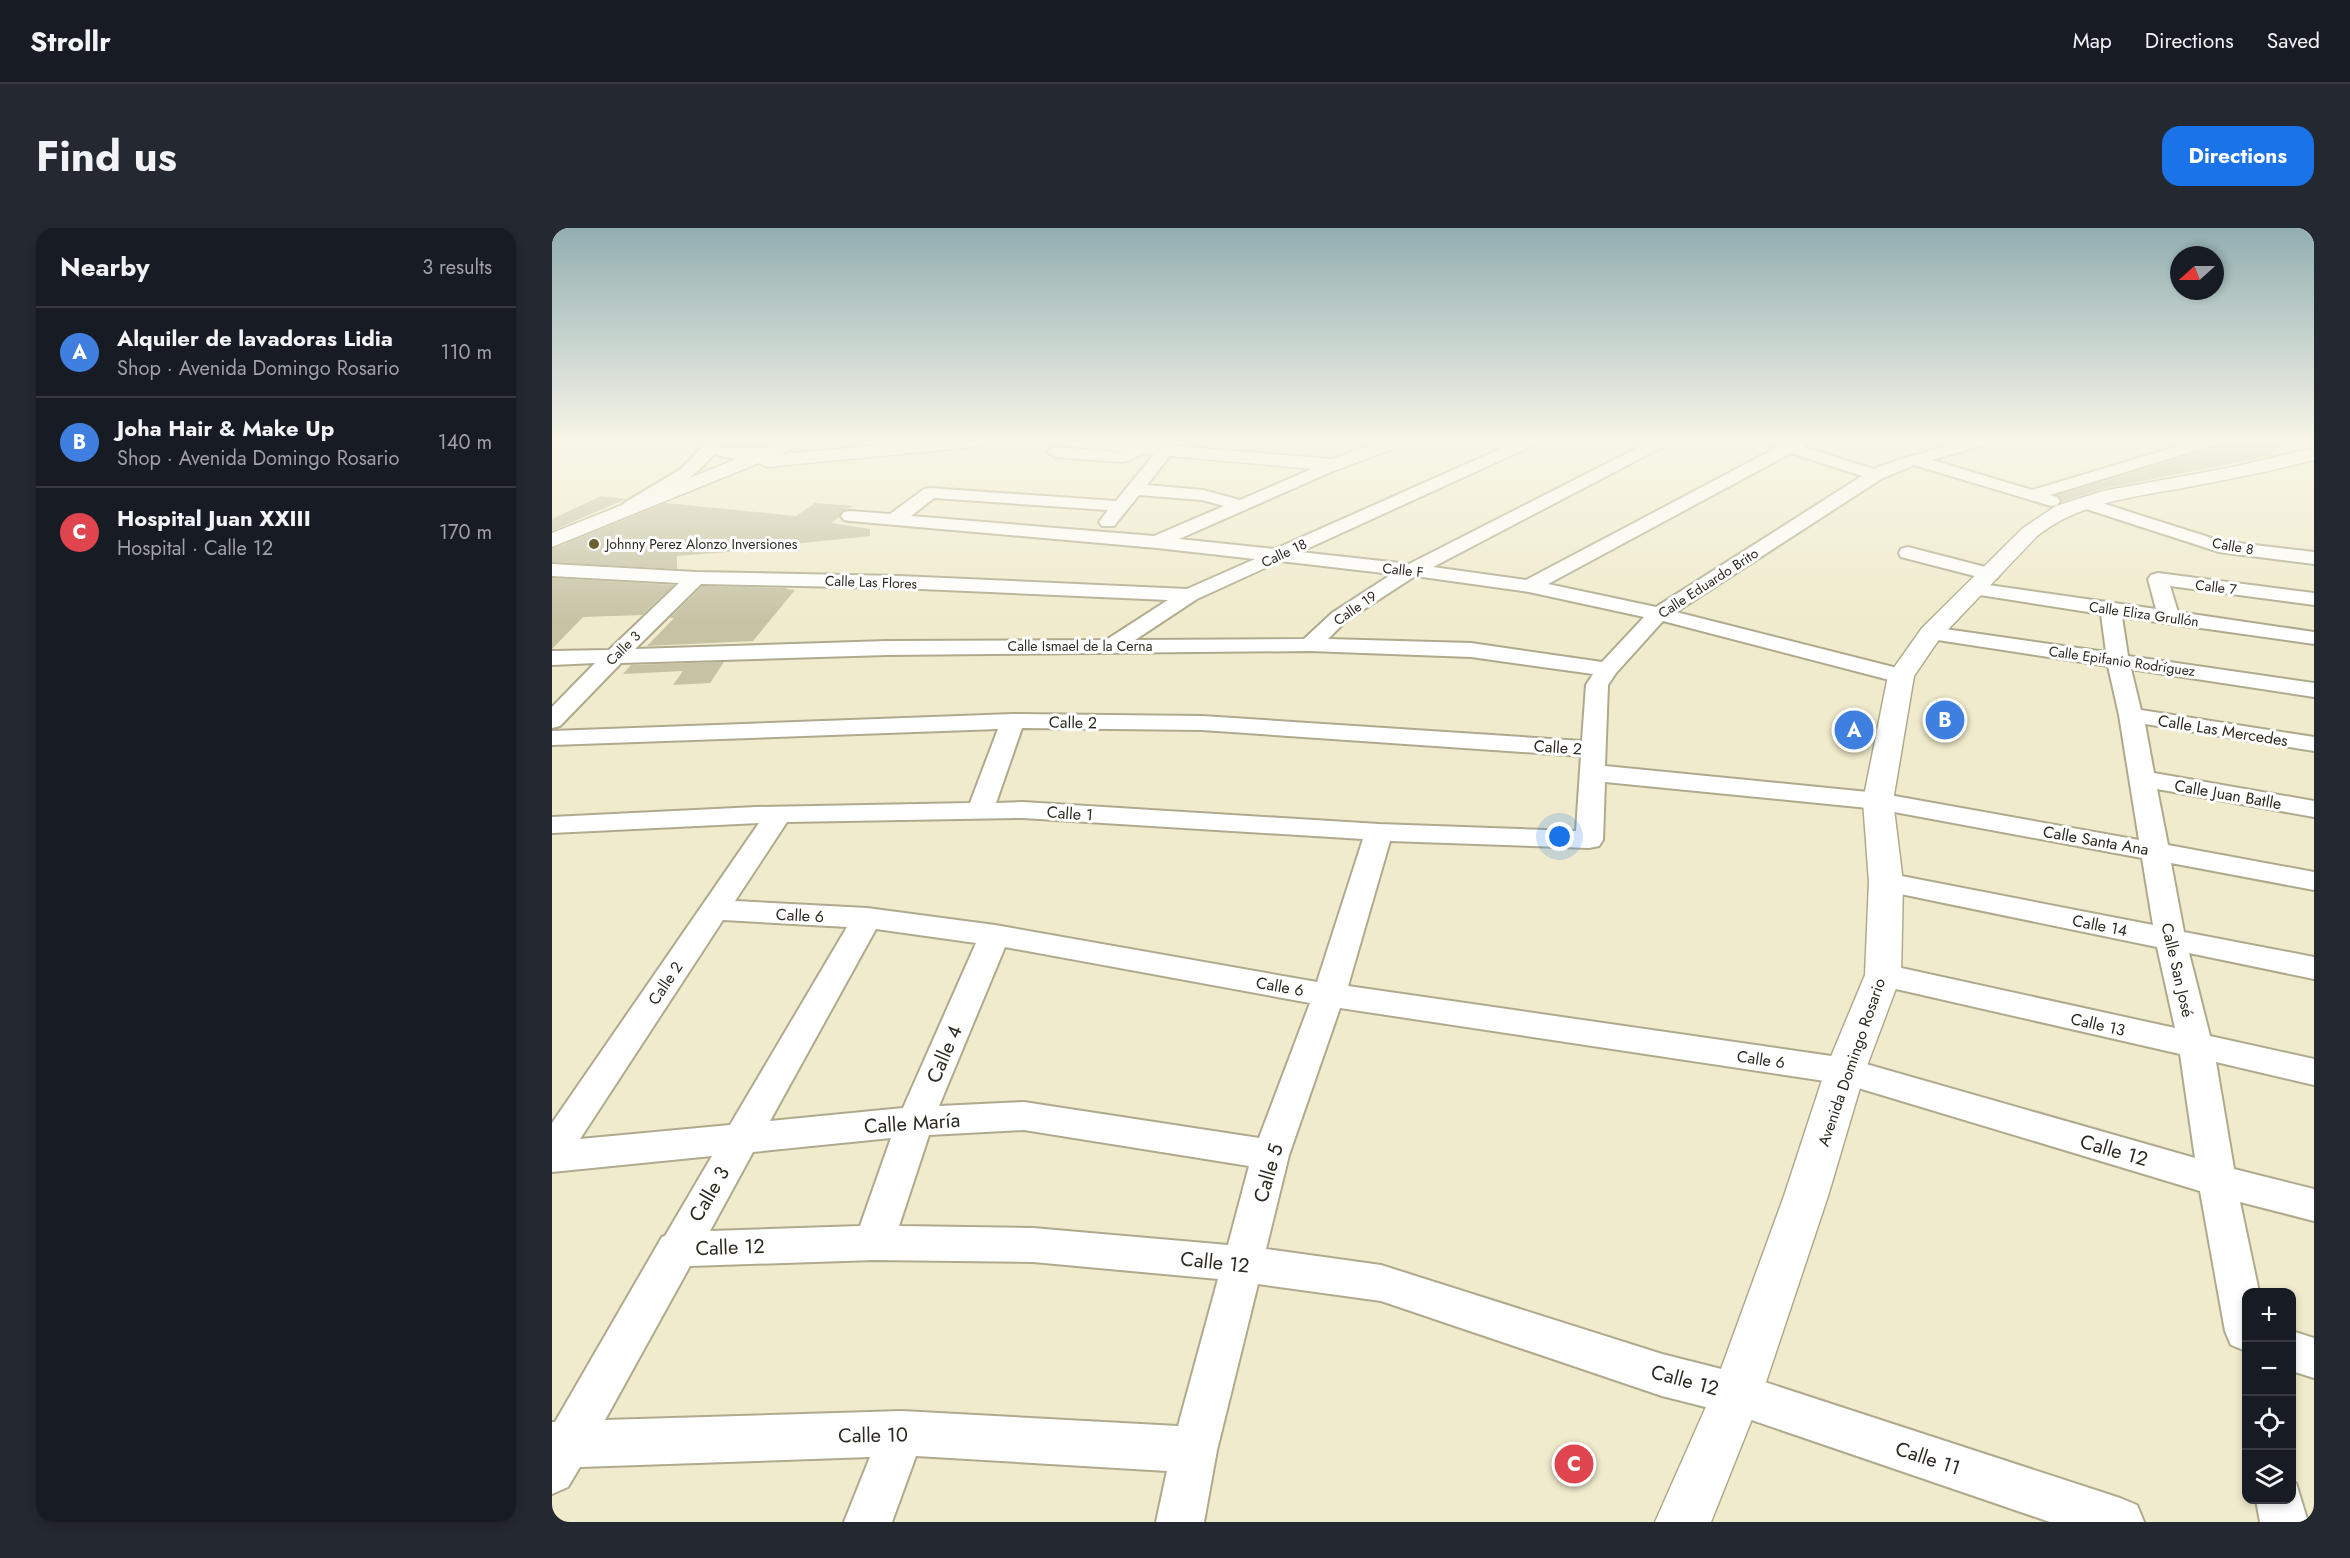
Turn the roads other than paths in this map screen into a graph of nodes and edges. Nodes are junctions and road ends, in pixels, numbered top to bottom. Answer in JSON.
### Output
{"nodes":[{"id":1,"x":639,"y":502,"type":"edge"},
{"id":2,"x":643,"y":502,"type":"edge"},
{"id":3,"x":917,"y":502,"type":"edge"},
{"id":4,"x":1066,"y":502,"type":"edge"},
{"id":5,"x":1122,"y":502,"type":"edge"},
{"id":6,"x":1230,"y":502,"type":"edge"},
{"id":7,"x":1246,"y":502,"type":"edge"},
{"id":8,"x":1395,"y":502,"type":"edge"},
{"id":9,"x":1542,"y":502,"type":"edge"},
{"id":10,"x":1679,"y":502,"type":"edge"},
{"id":11,"x":1832,"y":502,"type":"edge"},
{"id":12,"x":2067,"y":502,"type":"edge"},
{"id":13,"x":2091,"y":502,"type":"edge"},
{"id":14,"x":1240,"y":505,"type":"junction"},
{"id":15,"x":2079,"y":505,"type":"junction"},
{"id":16,"x":1119,"y":506,"type":"junction"},
{"id":17,"x":627,"y":509,"type":"junction"},
{"id":18,"x":850,"y":516,"type":"dead end"},
{"id":19,"x":895,"y":519,"type":"junction"},
{"id":20,"x":1098,"y":537,"type":"junction"},
{"id":21,"x":552,"y":541,"type":"edge"},
{"id":22,"x":1157,"y":542,"type":"junction"},
{"id":23,"x":1908,"y":553,"type":"dead end"},
{"id":24,"x":1278,"y":556,"type":"junction"},
{"id":25,"x":2314,"y":558,"type":"edge"},
{"id":26,"x":552,"y":570,"type":"edge"},
{"id":27,"x":1410,"y":571,"type":"junction"},
{"id":28,"x":696,"y":578,"type":"junction"},
{"id":29,"x":1982,"y":582,"type":"junction"},
{"id":30,"x":1529,"y":586,"type":"junction"},
{"id":31,"x":1190,"y":595,"type":"junction"},
{"id":32,"x":2314,"y":599,"type":"edge"},
{"id":33,"x":2112,"y":609,"type":"junction"},
{"id":34,"x":1659,"y":614,"type":"junction"},
{"id":35,"x":2169,"y":617,"type":"junction"},
{"id":36,"x":1931,"y":633,"type":"junction"},
{"id":37,"x":2314,"y":638,"type":"edge"},
{"id":38,"x":1310,"y":645,"type":"junction"},
{"id":39,"x":1111,"y":646,"type":"junction"},
{"id":40,"x":616,"y":655,"type":"junction"},
{"id":41,"x":552,"y":658,"type":"edge"},
{"id":42,"x":2118,"y":660,"type":"junction"},
{"id":43,"x":1606,"y":669,"type":"junction"},
{"id":44,"x":1901,"y":676,"type":"junction"},
{"id":45,"x":2314,"y":690,"type":"edge"},
{"id":46,"x":2131,"y":715,"type":"junction"},
{"id":47,"x":552,"y":721,"type":"edge"},
{"id":48,"x":1013,"y":721,"type":"junction"},
{"id":49,"x":552,"y":738,"type":"edge"},
{"id":50,"x":2314,"y":744,"type":"edge"},
{"id":51,"x":1594,"y":761,"type":"junction"},
{"id":52,"x":2142,"y":779,"type":"junction"},
{"id":53,"x":1878,"y":801,"type":"junction"},
{"id":54,"x":2314,"y":809,"type":"edge"},
{"id":55,"x":980,"y":810,"type":"junction"},
{"id":56,"x":778,"y":815,"type":"junction"},
{"id":57,"x":552,"y":825,"type":"edge"},
{"id":58,"x":1379,"y":832,"type":"junction"},
{"id":59,"x":1588,"y":840,"type":"joint"},
{"id":60,"x":2154,"y":851,"type":"junction"},
{"id":61,"x":2314,"y":881,"type":"edge"},
{"id":62,"x":1886,"y":882,"type":"junction"},
{"id":63,"x":714,"y":910,"type":"junction"},
{"id":64,"x":867,"y":918,"type":"junction"},
{"id":65,"x":994,"y":935,"type":"junction"},
{"id":66,"x":2170,"y":939,"type":"junction"},
{"id":67,"x":2314,"y":968,"type":"edge"},
{"id":68,"x":1883,"y":975,"type":"junction"},
{"id":69,"x":1329,"y":995,"type":"junction"},
{"id":70,"x":2196,"y":1046,"type":"junction"},
{"id":71,"x":1845,"y":1071,"type":"junction"},
{"id":72,"x":2314,"y":1072,"type":"edge"},
{"id":73,"x":915,"y":1121,"type":"junction"},
{"id":74,"x":741,"y":1139,"type":"junction"},
{"id":75,"x":552,"y":1152,"type":"edge"},
{"id":76,"x":1271,"y":1155,"type":"junction"},
{"id":77,"x":552,"y":1157,"type":"edge"},
{"id":78,"x":2217,"y":1180,"type":"junction"},
{"id":79,"x":2314,"y":1205,"type":"edge"},
{"id":80,"x":874,"y":1243,"type":"junction"},
{"id":81,"x":676,"y":1249,"type":"junction"},
{"id":82,"x":1244,"y":1264,"type":"junction"},
{"id":83,"x":2242,"y":1307,"type":"edge"},
{"id":84,"x":2296,"y":1353,"type":"edge"},
{"id":85,"x":2314,"y":1358,"type":"edge"},
{"id":86,"x":1737,"y":1394,"type":"junction"},
{"id":87,"x":902,"y":1433,"type":"junction"},
{"id":88,"x":1194,"y":1450,"type":"junction"},
{"id":89,"x":557,"y":1453,"type":"edge"},
{"id":90,"x":2280,"y":1504,"type":"edge"},
{"id":91,"x":868,"y":1522,"type":"edge"},
{"id":92,"x":1180,"y":1522,"type":"edge"},
{"id":93,"x":1683,"y":1522,"type":"edge"},
{"id":94,"x":2120,"y":1522,"type":"edge"},
{"id":95,"x":2284,"y":1522,"type":"edge"}],
"edges":[{"from":1,"to":17,"type":"street"},
{"from":2,"to":17,"type":"main road"},
{"from":3,"to":19,"type":"street"},
{"from":4,"to":16,"type":"street"},
{"from":5,"to":16,"type":"street"},
{"from":6,"to":14,"type":"street"},
{"from":7,"to":14,"type":"street"},
{"from":8,"to":24,"type":"street","name":"Calle 18"},
{"from":9,"to":27,"type":"street","name":"Calle 19"},
{"from":10,"to":30,"type":"street"},
{"from":11,"to":34,"type":"street","name":"Calle Eduardo Brito"},
{"from":12,"to":15,"type":"street","name":"Calle 8"},
{"from":13,"to":15,"type":"main road","name":"Avenida Domingo Rosario"},
{"from":14,"to":22,"type":"street"},
{"from":15,"to":25,"type":"street","name":"Calle 8"},
{"from":15,"to":29,"type":"main road","name":"Avenida Domingo Rosario"},
{"from":16,"to":20,"type":"street"},
{"from":17,"to":21,"type":"main road"},
{"from":18,"to":19,"type":"street","name":"Calle F"},
{"from":19,"to":20,"type":"street","name":"Calle F"},
{"from":20,"to":22,"type":"street","name":"Calle F"},
{"from":22,"to":24,"type":"street","name":"Calle F"},
{"from":23,"to":29,"type":"street","name":"Calle Eliza Grullón"},
{"from":24,"to":27,"type":"street","name":"Calle F"},
{"from":24,"to":31,"type":"street","name":"Calle 18"},
{"from":26,"to":28,"type":"street","name":"Calle Las Flores"},
{"from":27,"to":30,"type":"street","name":"Calle F"},
{"from":27,"to":38,"type":"street","name":"Calle 19"},
{"from":28,"to":31,"type":"street","name":"Calle Las Flores"},
{"from":28,"to":40,"type":"street","name":"Calle 3"},
{"from":29,"to":33,"type":"street","name":"Calle Eliza Grullón"},
{"from":29,"to":36,"type":"main road","name":"Avenida Domingo Rosario"},
{"from":30,"to":34,"type":"street","name":"Calle F"},
{"from":31,"to":39,"type":"street","name":"Calle 18"},
{"from":32,"to":35,"type":"street","name":"Calle 7"},
{"from":33,"to":35,"type":"street","name":"Calle Eliza Grullón"},
{"from":33,"to":42,"type":"street","name":"Calle San José"},
{"from":34,"to":43,"type":"street","name":"Calle Eduardo Brito"},
{"from":34,"to":44,"type":"street","name":"Calle F"},
{"from":35,"to":37,"type":"street","name":"Calle Eliza Grullón"},
{"from":36,"to":42,"type":"street","name":"Calle Epifanio Rodríguez"},
{"from":36,"to":44,"type":"main road","name":"Avenida Domingo Rosario"},
{"from":38,"to":39,"type":"street","name":"Calle Ismael de la Cerna"},
{"from":38,"to":43,"type":"street","name":"Calle Ismael de la Cerna"},
{"from":39,"to":40,"type":"street","name":"Calle Ismael de la Cerna"},
{"from":40,"to":41,"type":"street","name":"Calle Ismael de la Cerna"},
{"from":40,"to":47,"type":"street","name":"Calle 3"},
{"from":42,"to":45,"type":"street","name":"Calle Epifanio Rodríguez"},
{"from":42,"to":46,"type":"street","name":"Calle San José"},
{"from":43,"to":51,"type":"street","name":"Calle Eduardo Brito"},
{"from":44,"to":53,"type":"main road","name":"Avenida Domingo Rosario"},
{"from":46,"to":50,"type":"street","name":"Calle Las Mercedes"},
{"from":46,"to":52,"type":"street","name":"Calle San José"},
{"from":48,"to":49,"type":"street","name":"Calle 2"},
{"from":48,"to":51,"type":"street","name":"Calle 2"},
{"from":48,"to":55,"type":"street"},
{"from":51,"to":53,"type":"street","name":"Calle 2"},
{"from":51,"to":59,"type":"street","name":"Calle Eduardo Brito"},
{"from":52,"to":54,"type":"street","name":"Calle Juan Batlle"},
{"from":52,"to":60,"type":"street","name":"Calle San José"},
{"from":53,"to":60,"type":"street","name":"Calle Santa Ana"},
{"from":53,"to":62,"type":"main road","name":"Avenida Domingo Rosario"},
{"from":55,"to":56,"type":"street","name":"Calle 1"},
{"from":55,"to":58,"type":"street","name":"Calle 1"},
{"from":56,"to":57,"type":"street","name":"Calle 1"},
{"from":56,"to":63,"type":"street","name":"Calle 2"},
{"from":58,"to":59,"type":"street","name":"Calle 1"},
{"from":58,"to":69,"type":"street","name":"Calle 5"},
{"from":60,"to":61,"type":"street","name":"Calle Santa Ana"},
{"from":60,"to":66,"type":"street","name":"Calle San José"},
{"from":62,"to":66,"type":"street","name":"Calle 14"},
{"from":62,"to":68,"type":"main road","name":"Avenida Domingo Rosario"},
{"from":63,"to":64,"type":"street","name":"Calle 6"},
{"from":63,"to":75,"type":"street","name":"Calle 2"},
{"from":64,"to":65,"type":"street","name":"Calle 6"},
{"from":64,"to":74,"type":"street","name":"Calle 3"},
{"from":65,"to":69,"type":"street","name":"Calle 6"},
{"from":65,"to":73,"type":"street","name":"Calle 4"},
{"from":66,"to":67,"type":"street","name":"Calle 14"},
{"from":66,"to":70,"type":"street","name":"Calle San José"},
{"from":68,"to":70,"type":"street","name":"Calle 13"},
{"from":68,"to":71,"type":"main road","name":"Avenida Domingo Rosario"},
{"from":69,"to":71,"type":"street","name":"Calle 6"},
{"from":69,"to":76,"type":"street","name":"Calle 5"},
{"from":70,"to":72,"type":"street","name":"Calle 13"},
{"from":70,"to":78,"type":"street","name":"Calle San José"},
{"from":71,"to":78,"type":"street","name":"Calle 12"},
{"from":71,"to":86,"type":"main road","name":"Avenida Domingo Rosario"},
{"from":73,"to":74,"type":"street","name":"Calle María"},
{"from":73,"to":76,"type":"street","name":"Calle María"},
{"from":73,"to":80,"type":"street","name":"Calle 4"},
{"from":74,"to":77,"type":"street","name":"Calle María"},
{"from":74,"to":81,"type":"street","name":"Calle 3"},
{"from":76,"to":82,"type":"street","name":"Calle 5"},
{"from":78,"to":79,"type":"street","name":"Calle 12"},
{"from":78,"to":83,"type":"street","name":"Calle San José"},
{"from":80,"to":81,"type":"street","name":"Calle 12"},
{"from":80,"to":82,"type":"street","name":"Calle 12"},
{"from":81,"to":89,"type":"street","name":"Calle 3"},
{"from":82,"to":86,"type":"street","name":"Calle 12"},
{"from":82,"to":88,"type":"street","name":"Calle 5"},
{"from":84,"to":85,"type":"street"},
{"from":86,"to":93,"type":"main road","name":"Avenida Domingo Rosario"},
{"from":86,"to":94,"type":"street","name":"Calle 11"},
{"from":87,"to":88,"type":"street","name":"Calle 10"},
{"from":87,"to":89,"type":"street","name":"Calle 10"},
{"from":87,"to":91,"type":"street"},
{"from":88,"to":92,"type":"street","name":"Calle 5"},
{"from":90,"to":95,"type":"street"}]}
